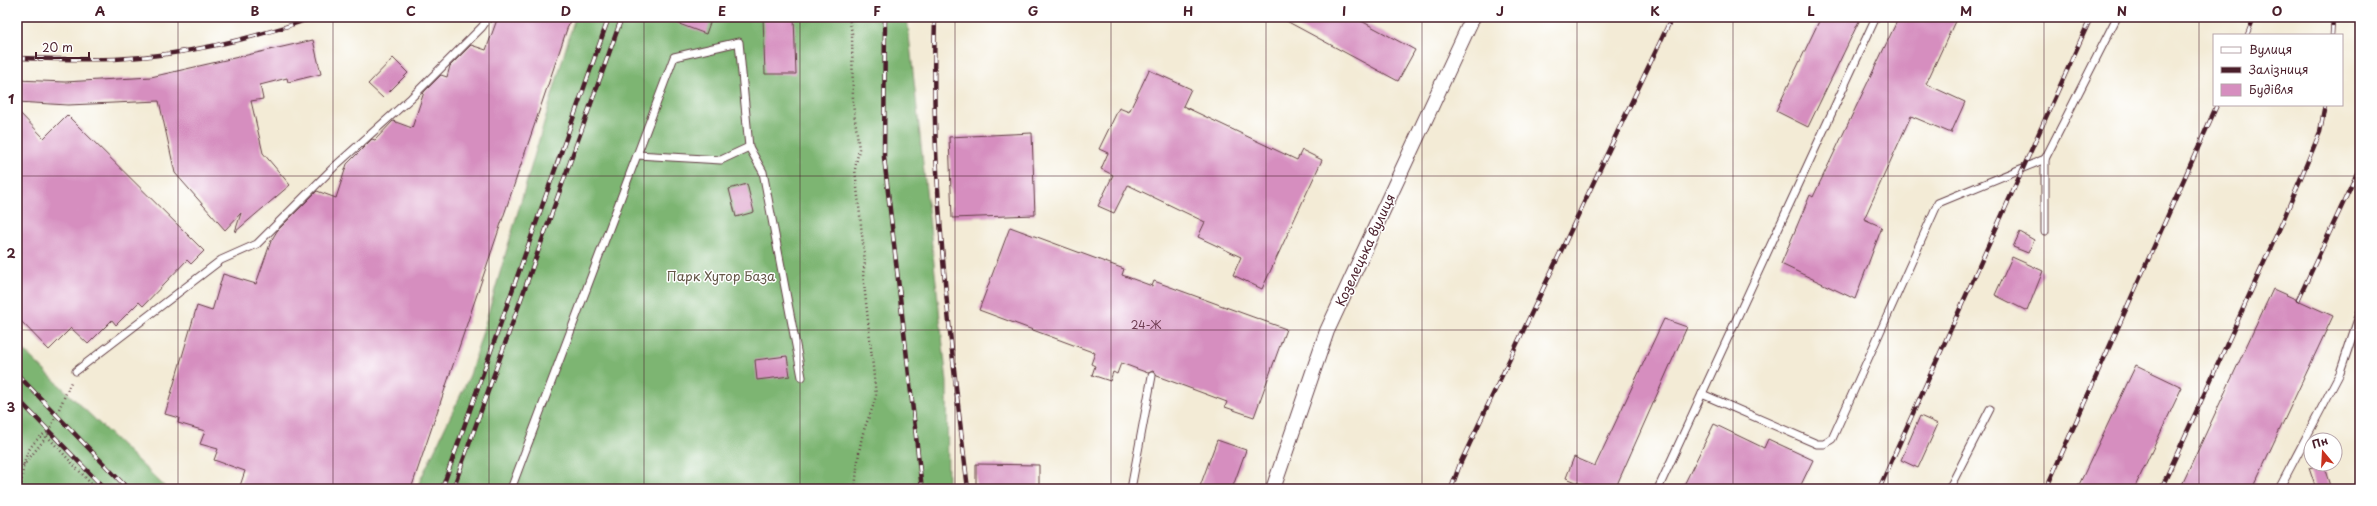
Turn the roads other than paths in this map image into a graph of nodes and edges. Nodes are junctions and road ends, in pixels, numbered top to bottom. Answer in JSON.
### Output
{"nodes":[{"id":1,"x":489,"y":17,"type":"edge"},
{"id":2,"x":1473,"y":17,"type":"edge"},
{"id":3,"x":1876,"y":17,"type":"edge"},
{"id":4,"x":2117,"y":17,"type":"edge"},
{"id":5,"x":749,"y":147,"type":"junction"},
{"id":6,"x":637,"y":155,"type":"junction"},
{"id":7,"x":2045,"y":159,"type":"junction"},
{"id":8,"x":2045,"y":232,"type":"dead end"},
{"id":9,"x":2360,"y":313,"type":"edge"},
{"id":10,"x":76,"y":371,"type":"road end"},
{"id":11,"x":1152,"y":376,"type":"dead end"},
{"id":12,"x":802,"y":377,"type":"dead end"},
{"id":13,"x":1702,"y":394,"type":"junction"},
{"id":14,"x":1990,"y":409,"type":"dead end"},
{"id":15,"x":511,"y":489,"type":"edge"},
{"id":16,"x":1131,"y":489,"type":"edge"},
{"id":17,"x":1273,"y":489,"type":"edge"},
{"id":18,"x":1658,"y":489,"type":"edge"},
{"id":19,"x":1948,"y":489,"type":"edge"},
{"id":20,"x":2279,"y":489,"type":"edge"}],
"edges":[{"from":1,"to":10,"type":"lane"},
{"from":2,"to":17,"type":"street","name":"Козелецька вулиця"},
{"from":3,"to":13,"type":"lane"},
{"from":4,"to":7,"type":"lane"},
{"from":5,"to":6,"type":"lane"},
{"from":5,"to":6,"type":"lane"},
{"from":5,"to":12,"type":"lane"},
{"from":6,"to":15,"type":"lane"},
{"from":7,"to":8,"type":"lane"},
{"from":7,"to":13,"type":"lane"},
{"from":9,"to":20,"type":"lane"},
{"from":11,"to":16,"type":"lane"},
{"from":13,"to":18,"type":"lane"},
{"from":14,"to":19,"type":"lane"}]}
